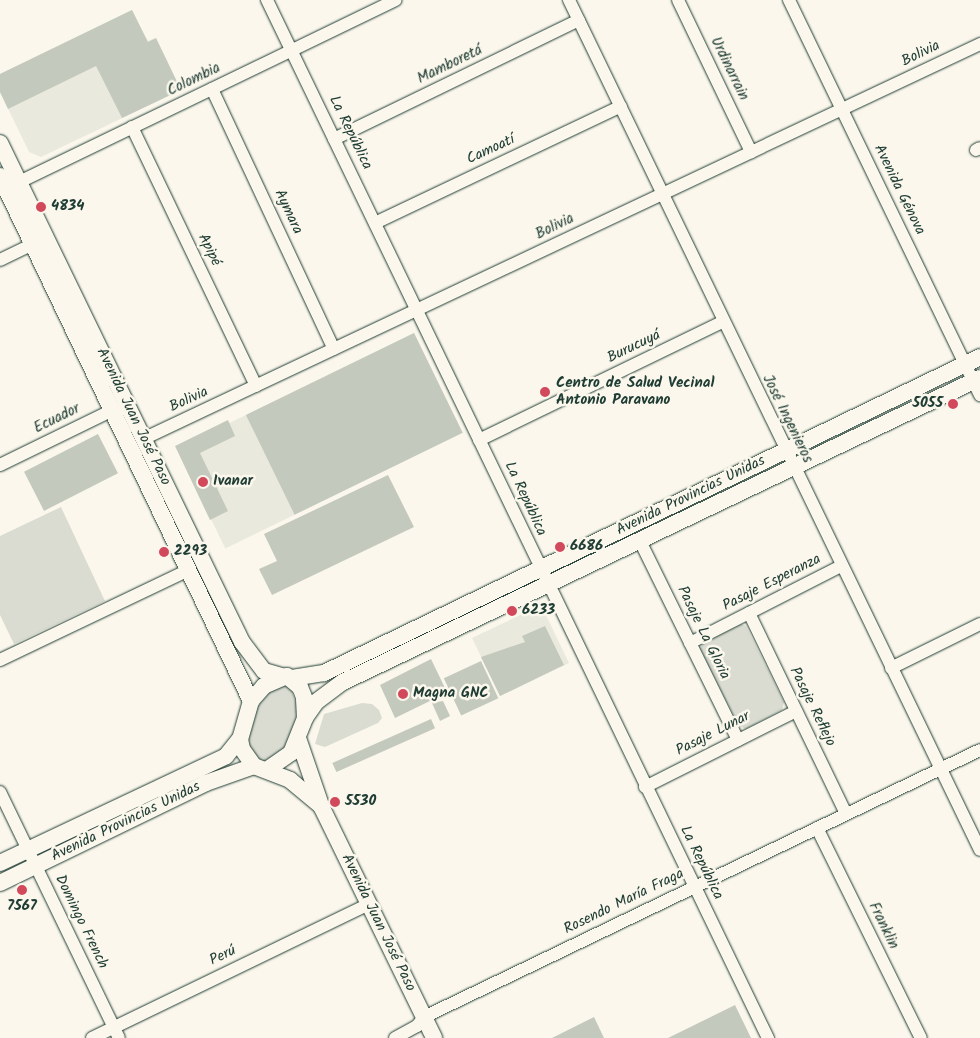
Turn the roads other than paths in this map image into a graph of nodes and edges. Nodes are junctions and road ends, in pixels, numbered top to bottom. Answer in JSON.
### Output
{"nodes":[{"id":1,"x":267,"y":0,"type":"edge"},
{"id":2,"x":396,"y":0,"type":"edge"},
{"id":3,"x":569,"y":0,"type":"edge"},
{"id":4,"x":678,"y":0,"type":"edge"},
{"id":5,"x":789,"y":0,"type":"edge"},
{"id":6,"x":579,"y":20,"type":"junction"},
{"id":7,"x":980,"y":44,"type":"edge"},
{"id":8,"x":292,"y":50,"type":"junction"},
{"id":9,"x":212,"y":89,"type":"junction"},
{"id":10,"x":621,"y":106,"type":"junction"},
{"id":11,"x":842,"y":110,"type":"junction"},
{"id":12,"x":132,"y":127,"type":"junction"},
{"id":13,"x":334,"y":139,"type":"junction"},
{"id":14,"x":0,"y":143,"type":"edge"},
{"id":15,"x":751,"y":152,"type":"junction"},
{"id":16,"x":8,"y":182,"type":"edge"},
{"id":17,"x":662,"y":193,"type":"junction"},
{"id":18,"x":375,"y":223,"type":"junction"},
{"id":19,"x":39,"y":241,"type":"junction"},
{"id":20,"x":0,"y":260,"type":"edge"},
{"id":21,"x":418,"y":312,"type":"junction"},
{"id":22,"x":722,"y":322,"type":"junction"},
{"id":23,"x":334,"y":350,"type":"junction"},
{"id":24,"x":973,"y":361,"type":"edge"},
{"id":25,"x":978,"y":385,"type":"edge"},
{"id":26,"x":256,"y":386,"type":"junction"},
{"id":27,"x":121,"y":410,"type":"junction"},
{"id":28,"x":143,"y":439,"type":"junction"},
{"id":29,"x":479,"y":440,"type":"junction"},
{"id":30,"x":785,"y":451,"type":"junction"},
{"id":31,"x":0,"y":465,"type":"edge"},
{"id":32,"x":792,"y":467,"type":"junction"},
{"id":33,"x":640,"y":541,"type":"junction"},
{"id":34,"x":841,"y":566,"type":"junction"},
{"id":35,"x":539,"y":569,"type":"junction"},
{"id":36,"x":189,"y":570,"type":"junction"},
{"id":37,"x":547,"y":585,"type":"junction"},
{"id":38,"x":749,"y":613,"type":"junction"},
{"id":39,"x":980,"y":624,"type":"edge"},
{"id":40,"x":690,"y":643,"type":"junction"},
{"id":41,"x":0,"y":660,"type":"edge"},
{"id":42,"x":890,"y":668,"type":"junction"},
{"id":43,"x":287,"y":677,"type":"junction"},
{"id":44,"x":252,"y":701,"type":"junction"},
{"id":45,"x":796,"y":711,"type":"junction"},
{"id":46,"x":305,"y":718,"type":"junction"},
{"id":47,"x":298,"y":738,"type":"junction"},
{"id":48,"x":240,"y":739,"type":"junction"},
{"id":49,"x":738,"y":740,"type":"junction"},
{"id":50,"x":980,"y":750,"type":"edge"},
{"id":51,"x":261,"y":768,"type":"junction"},
{"id":52,"x":940,"y":769,"type":"junction"},
{"id":53,"x":645,"y":787,"type":"junction"},
{"id":54,"x":0,"y":792,"type":"edge"},
{"id":55,"x":322,"y":808,"type":"junction"},
{"id":56,"x":846,"y":814,"type":"junction"},
{"id":57,"x":817,"y":828,"type":"junction"},
{"id":58,"x":28,"y":850,"type":"junction"},
{"id":59,"x":980,"y":850,"type":"edge"},
{"id":60,"x":0,"y":863,"type":"edge"},
{"id":61,"x":35,"y":866,"type":"junction"},
{"id":62,"x":0,"y":883,"type":"edge"},
{"id":63,"x":694,"y":887,"type":"junction"},
{"id":64,"x":369,"y":904,"type":"junction"},
{"id":65,"x":424,"y":1017,"type":"junction"},
{"id":66,"x":116,"y":1033,"type":"edge"},
{"id":67,"x":92,"y":1038,"type":"edge"},
{"id":68,"x":395,"y":1038,"type":"edge"},
{"id":69,"x":434,"y":1038,"type":"edge"},
{"id":70,"x":768,"y":1038,"type":"edge"},
{"id":71,"x":920,"y":1038,"type":"edge"}],
"edges":[{"from":1,"to":8,"type":"street","name":"La República"},
{"from":2,"to":8,"type":"street","name":"Colombia"},
{"from":3,"to":6,"type":"street","name":"José Ingenieros"},
{"from":4,"to":15,"type":"street","name":"Urdinarrain"},
{"from":5,"to":11,"type":"street","name":"Avenida Génova"},
{"from":6,"to":10,"type":"street","name":"José Ingenieros"},
{"from":6,"to":13,"type":"street","name":"Mamboretá"},
{"from":7,"to":11,"type":"street","name":"Bolivia"},
{"from":8,"to":9,"type":"street","name":"Colombia"},
{"from":8,"to":13,"type":"street","name":"La República"},
{"from":9,"to":12,"type":"street","name":"Colombia"},
{"from":9,"to":23,"type":"street","name":"Aymara"},
{"from":10,"to":17,"type":"street","name":"José Ingenieros"},
{"from":10,"to":18,"type":"street","name":"Camoatí"},
{"from":11,"to":15,"type":"street","name":"Bolivia"},
{"from":11,"to":24,"type":"street","name":"Avenida Génova"},
{"from":12,"to":16,"type":"street","name":"Colombia"},
{"from":12,"to":26,"type":"street","name":"Apipé"},
{"from":13,"to":18,"type":"street","name":"La República"},
{"from":14,"to":16,"type":"main road","name":"Avenida Juan José Paso"},
{"from":15,"to":17,"type":"street","name":"Bolivia"},
{"from":16,"to":19,"type":"main road","name":"Avenida Juan José Paso"},
{"from":17,"to":21,"type":"street","name":"Bolivia"},
{"from":17,"to":22,"type":"street","name":"José Ingenieros"},
{"from":18,"to":21,"type":"street","name":"La República"},
{"from":19,"to":20,"type":"street"},
{"from":19,"to":27,"type":"main road","name":"Avenida Juan José Paso"},
{"from":21,"to":23,"type":"street","name":"Bolivia"},
{"from":21,"to":29,"type":"street","name":"La República"},
{"from":22,"to":29,"type":"street","name":"Burucuyá"},
{"from":22,"to":30,"type":"street","name":"José Ingenieros"},
{"from":23,"to":26,"type":"street","name":"Bolivia"},
{"from":24,"to":25,"type":"street","name":"Avenida Génova"},
{"from":24,"to":30,"type":"main road","name":"Avenida Provincias Unidas"},
{"from":25,"to":32,"type":"main road","name":"Avenida Provincias Unidas"},
{"from":26,"to":28,"type":"street","name":"Bolivia"},
{"from":27,"to":28,"type":"main road","name":"Avenida Juan José Paso"},
{"from":27,"to":31,"type":"street","name":"Ecuador"},
{"from":27,"to":36,"type":"main road","name":"Avenida Juan José Paso"},
{"from":28,"to":43,"type":"main road","name":"Avenida Juan José Paso"},
{"from":29,"to":35,"type":"street","name":"La República"},
{"from":30,"to":32,"type":"street","name":"José Ingenieros"},
{"from":30,"to":35,"type":"main road","name":"Avenida Provincias Unidas"},
{"from":32,"to":33,"type":"main road","name":"Avenida Provincias Unidas"},
{"from":32,"to":34,"type":"street","name":"José Ingenieros"},
{"from":33,"to":37,"type":"main road","name":"Avenida Provincias Unidas"},
{"from":33,"to":40,"type":"street","name":"Pasaje La Gloria"},
{"from":34,"to":38,"type":"street","name":"Pasaje Esperanza"},
{"from":34,"to":42,"type":"street","name":"José Ingenieros"},
{"from":35,"to":37,"type":"street","name":"La República"},
{"from":35,"to":43,"type":"main road","name":"Avenida Provincias Unidas"},
{"from":36,"to":41,"type":"street"},
{"from":36,"to":44,"type":"main road","name":"Avenida Juan José Paso"},
{"from":37,"to":46,"type":"main road","name":"Avenida Provincias Unidas"},
{"from":37,"to":53,"type":"street","name":"La República"},
{"from":38,"to":40,"type":"street","name":"Pasaje Esperanza"},
{"from":38,"to":45,"type":"street","name":"Pasaje Reflejo"},
{"from":39,"to":42,"type":"street"},
{"from":40,"to":49,"type":"street","name":"Pasaje La Gloria"},
{"from":42,"to":52,"type":"street","name":"José Ingenieros"},
{"from":43,"to":44,"type":"main road"},
{"from":43,"to":46,"type":"main road"},
{"from":44,"to":48,"type":"main road"},
{"from":45,"to":49,"type":"street","name":"Pasaje Lunar"},
{"from":45,"to":56,"type":"street","name":"Pasaje Reflejo"},
{"from":46,"to":47,"type":"main road"},
{"from":47,"to":51,"type":"main road"},
{"from":47,"to":55,"type":"main road","name":"Avenida Juan José Paso"},
{"from":48,"to":51,"type":"main road"},
{"from":48,"to":58,"type":"main road","name":"Avenida Provincias Unidas"},
{"from":49,"to":53,"type":"street","name":"Pasaje Lunar"},
{"from":50,"to":52,"type":"street","name":"Rosendo María Fraga"},
{"from":51,"to":55,"type":"main road","name":"Avenida Juan José Paso"},
{"from":51,"to":61,"type":"main road","name":"Avenida Provincias Unidas"},
{"from":52,"to":56,"type":"street","name":"Rosendo María Fraga"},
{"from":52,"to":59,"type":"street","name":"José Ingenieros"},
{"from":53,"to":63,"type":"street","name":"La República"},
{"from":54,"to":58,"type":"street","name":"Domingo French"},
{"from":55,"to":64,"type":"main road","name":"Avenida Juan José Paso"},
{"from":56,"to":57,"type":"street","name":"Rosendo María Fraga"},
{"from":57,"to":63,"type":"street","name":"Rosendo María Fraga"},
{"from":57,"to":71,"type":"street","name":"Franklin"},
{"from":58,"to":60,"type":"main road","name":"Avenida Provincias Unidas"},
{"from":58,"to":61,"type":"street","name":"Domingo French"},
{"from":61,"to":62,"type":"main road","name":"Avenida Provincias Unidas"},
{"from":61,"to":66,"type":"street","name":"Domingo French"},
{"from":63,"to":65,"type":"street","name":"Rosendo María Fraga"},
{"from":63,"to":70,"type":"street","name":"La República"},
{"from":64,"to":65,"type":"main road","name":"Avenida Juan José Paso"},
{"from":64,"to":66,"type":"street","name":"Perú"},
{"from":65,"to":68,"type":"street","name":"Rosendo María Fraga"},
{"from":65,"to":69,"type":"main road","name":"Avenida Juan José Paso"},
{"from":66,"to":67,"type":"street","name":"Perú"}]}
